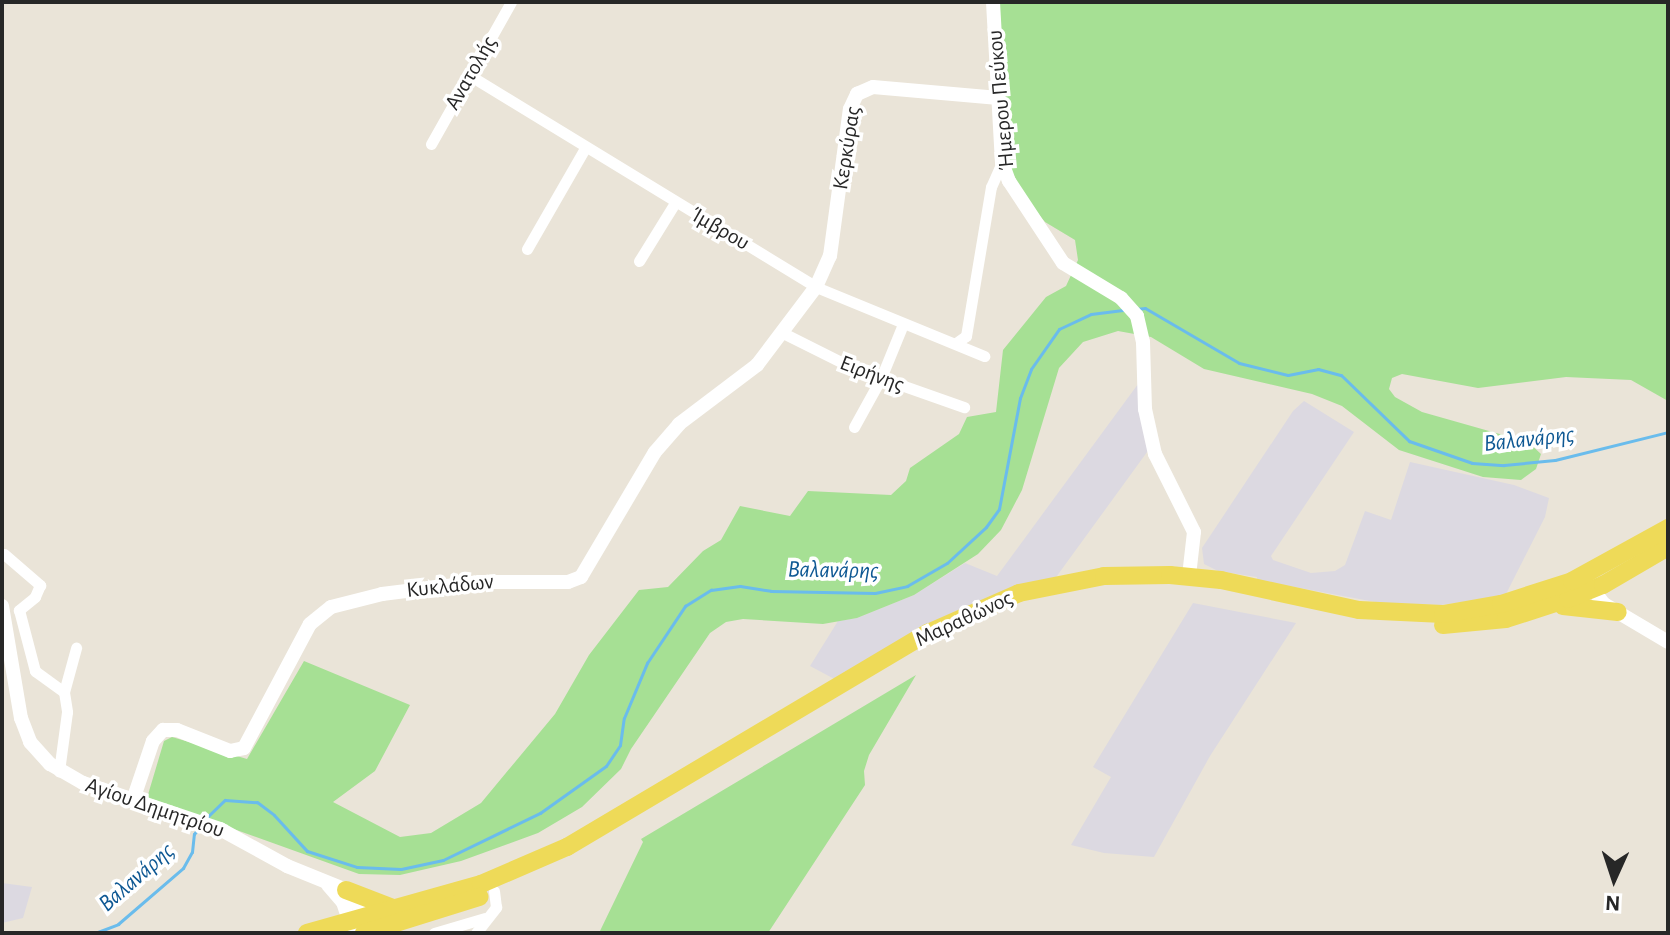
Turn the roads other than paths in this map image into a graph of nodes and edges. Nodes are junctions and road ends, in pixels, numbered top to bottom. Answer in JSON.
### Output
{"nodes":[{"id":1,"x":511,"y":2,"type":"edge"},
{"id":2,"x":993,"y":2,"type":"edge"},
{"id":3,"x":469,"y":75,"type":"junction"},
{"id":4,"x":999,"y":98,"type":"junction"},
{"id":5,"x":431,"y":144,"type":"dead end"},
{"id":6,"x":585,"y":148,"type":"junction"},
{"id":7,"x":1002,"y":162,"type":"junction"},
{"id":8,"x":675,"y":203,"type":"junction"},
{"id":9,"x":527,"y":249,"type":"dead end"},
{"id":10,"x":639,"y":261,"type":"dead end"},
{"id":11,"x":816,"y":287,"type":"junction"},
{"id":12,"x":903,"y":324,"type":"junction"},
{"id":13,"x":783,"y":333,"type":"junction"},
{"id":14,"x":956,"y":343,"type":"junction"},
{"id":15,"x":984,"y":356,"type":"dead end"},
{"id":16,"x":881,"y":378,"type":"junction"},
{"id":17,"x":964,"y":407,"type":"dead end"},
{"id":18,"x":854,"y":427,"type":"dead end"},
{"id":19,"x":1668,"y":528,"type":"edge"},
{"id":20,"x":1668,"y":547,"type":"edge"},
{"id":21,"x":4,"y":554,"type":"dead end"},
{"id":22,"x":1623,"y":573,"type":"junction"},
{"id":23,"x":1189,"y":576,"type":"junction"},
{"id":24,"x":1594,"y":580,"type":"junction"},
{"id":25,"x":2,"y":606,"type":"edge"},
{"id":26,"x":1549,"y":606,"type":"junction"},
{"id":27,"x":1623,"y":613,"type":"junction"},
{"id":28,"x":1668,"y":642,"type":"edge"},
{"id":29,"x":76,"y":648,"type":"dead end"},
{"id":30,"x":64,"y":692,"type":"junction"},
{"id":31,"x":59,"y":771,"type":"junction"},
{"id":32,"x":133,"y":800,"type":"junction"},
{"id":33,"x":325,"y":883,"type":"junction"},
{"id":34,"x":346,"y":890,"type":"junction"},
{"id":35,"x":494,"y":891,"type":"junction"},
{"id":36,"x":393,"y":908,"type":"junction"},
{"id":37,"x":485,"y":918,"type":"junction"},
{"id":38,"x":359,"y":927,"type":"edge"},
{"id":39,"x":307,"y":933,"type":"edge"},
{"id":40,"x":434,"y":933,"type":"edge"},
{"id":41,"x":476,"y":933,"type":"edge"}],
"edges":[{"from":1,"to":3,"type":"street","name":"Ανατολής"},
{"from":2,"to":4,"type":"street","name":"Ήμερου Πεύκου"},
{"from":3,"to":5,"type":"street","name":"Ανατολής"},
{"from":3,"to":6,"type":"street","name":"Ίμβρου"},
{"from":4,"to":7,"type":"street","name":"Ήμερου Πεύκου"},
{"from":4,"to":11,"type":"street","name":"Κερκύρας"},
{"from":6,"to":8,"type":"street","name":"Ίμβρου"},
{"from":6,"to":9,"type":"street"},
{"from":7,"to":14,"type":"street"},
{"from":7,"to":23,"type":"street","name":"Ήμερου Πεύκου"},
{"from":8,"to":10,"type":"street"},
{"from":8,"to":11,"type":"street","name":"Ίμβρου"},
{"from":11,"to":12,"type":"street","name":"Ίμβρου"},
{"from":11,"to":13,"type":"street","name":"Κερκύρας"},
{"from":12,"to":14,"type":"street","name":"Ίμβρου"},
{"from":12,"to":16,"type":"street"},
{"from":13,"to":16,"type":"street","name":"Ειρήνης"},
{"from":13,"to":32,"type":"street","name":"Κυκλάδων"},
{"from":14,"to":15,"type":"street","name":"Ίμβρου"},
{"from":16,"to":17,"type":"street","name":"Ειρήνης"},
{"from":16,"to":18,"type":"street"},
{"from":19,"to":24,"type":"main road","name":"Μαραθώνος"},
{"from":20,"to":22,"type":"main road","name":"Μαραθώνος"},
{"from":21,"to":30,"type":"street"},
{"from":22,"to":24,"type":"main road","name":"Μαραθώνος"},
{"from":22,"to":27,"type":"main road"},
{"from":23,"to":24,"type":"main road","name":"Μαραθώνος"},
{"from":23,"to":36,"type":"main road","name":"Μαραθώνος"},
{"from":24,"to":26,"type":"main road","name":"Μαραθώνος"},
{"from":24,"to":27,"type":"street"},
{"from":25,"to":31,"type":"street","name":"Αγίου Δημητρίου"},
{"from":26,"to":27,"type":"main road"},
{"from":26,"to":35,"type":"main road","name":"Μαραθώνος"},
{"from":27,"to":28,"type":"street"},
{"from":29,"to":30,"type":"street"},
{"from":30,"to":31,"type":"street"},
{"from":31,"to":32,"type":"street","name":"Αγίου Δημητρίου"},
{"from":32,"to":33,"type":"street","name":"Αγίου Δημητρίου"},
{"from":33,"to":34,"type":"street","name":"Αγίου Δημητρίου"},
{"from":33,"to":38,"type":"street","name":"Αγίου Δημητρίου"},
{"from":34,"to":36,"type":"main road"},
{"from":34,"to":38,"type":"street"},
{"from":35,"to":37,"type":"street"},
{"from":35,"to":38,"type":"main road","name":"Μαραθώνος"},
{"from":36,"to":38,"type":"main road","name":"Μαραθώνος"},
{"from":37,"to":40,"type":"street"},
{"from":37,"to":41,"type":"street"},
{"from":38,"to":39,"type":"main road","name":"Μαραθώνος"}]}
